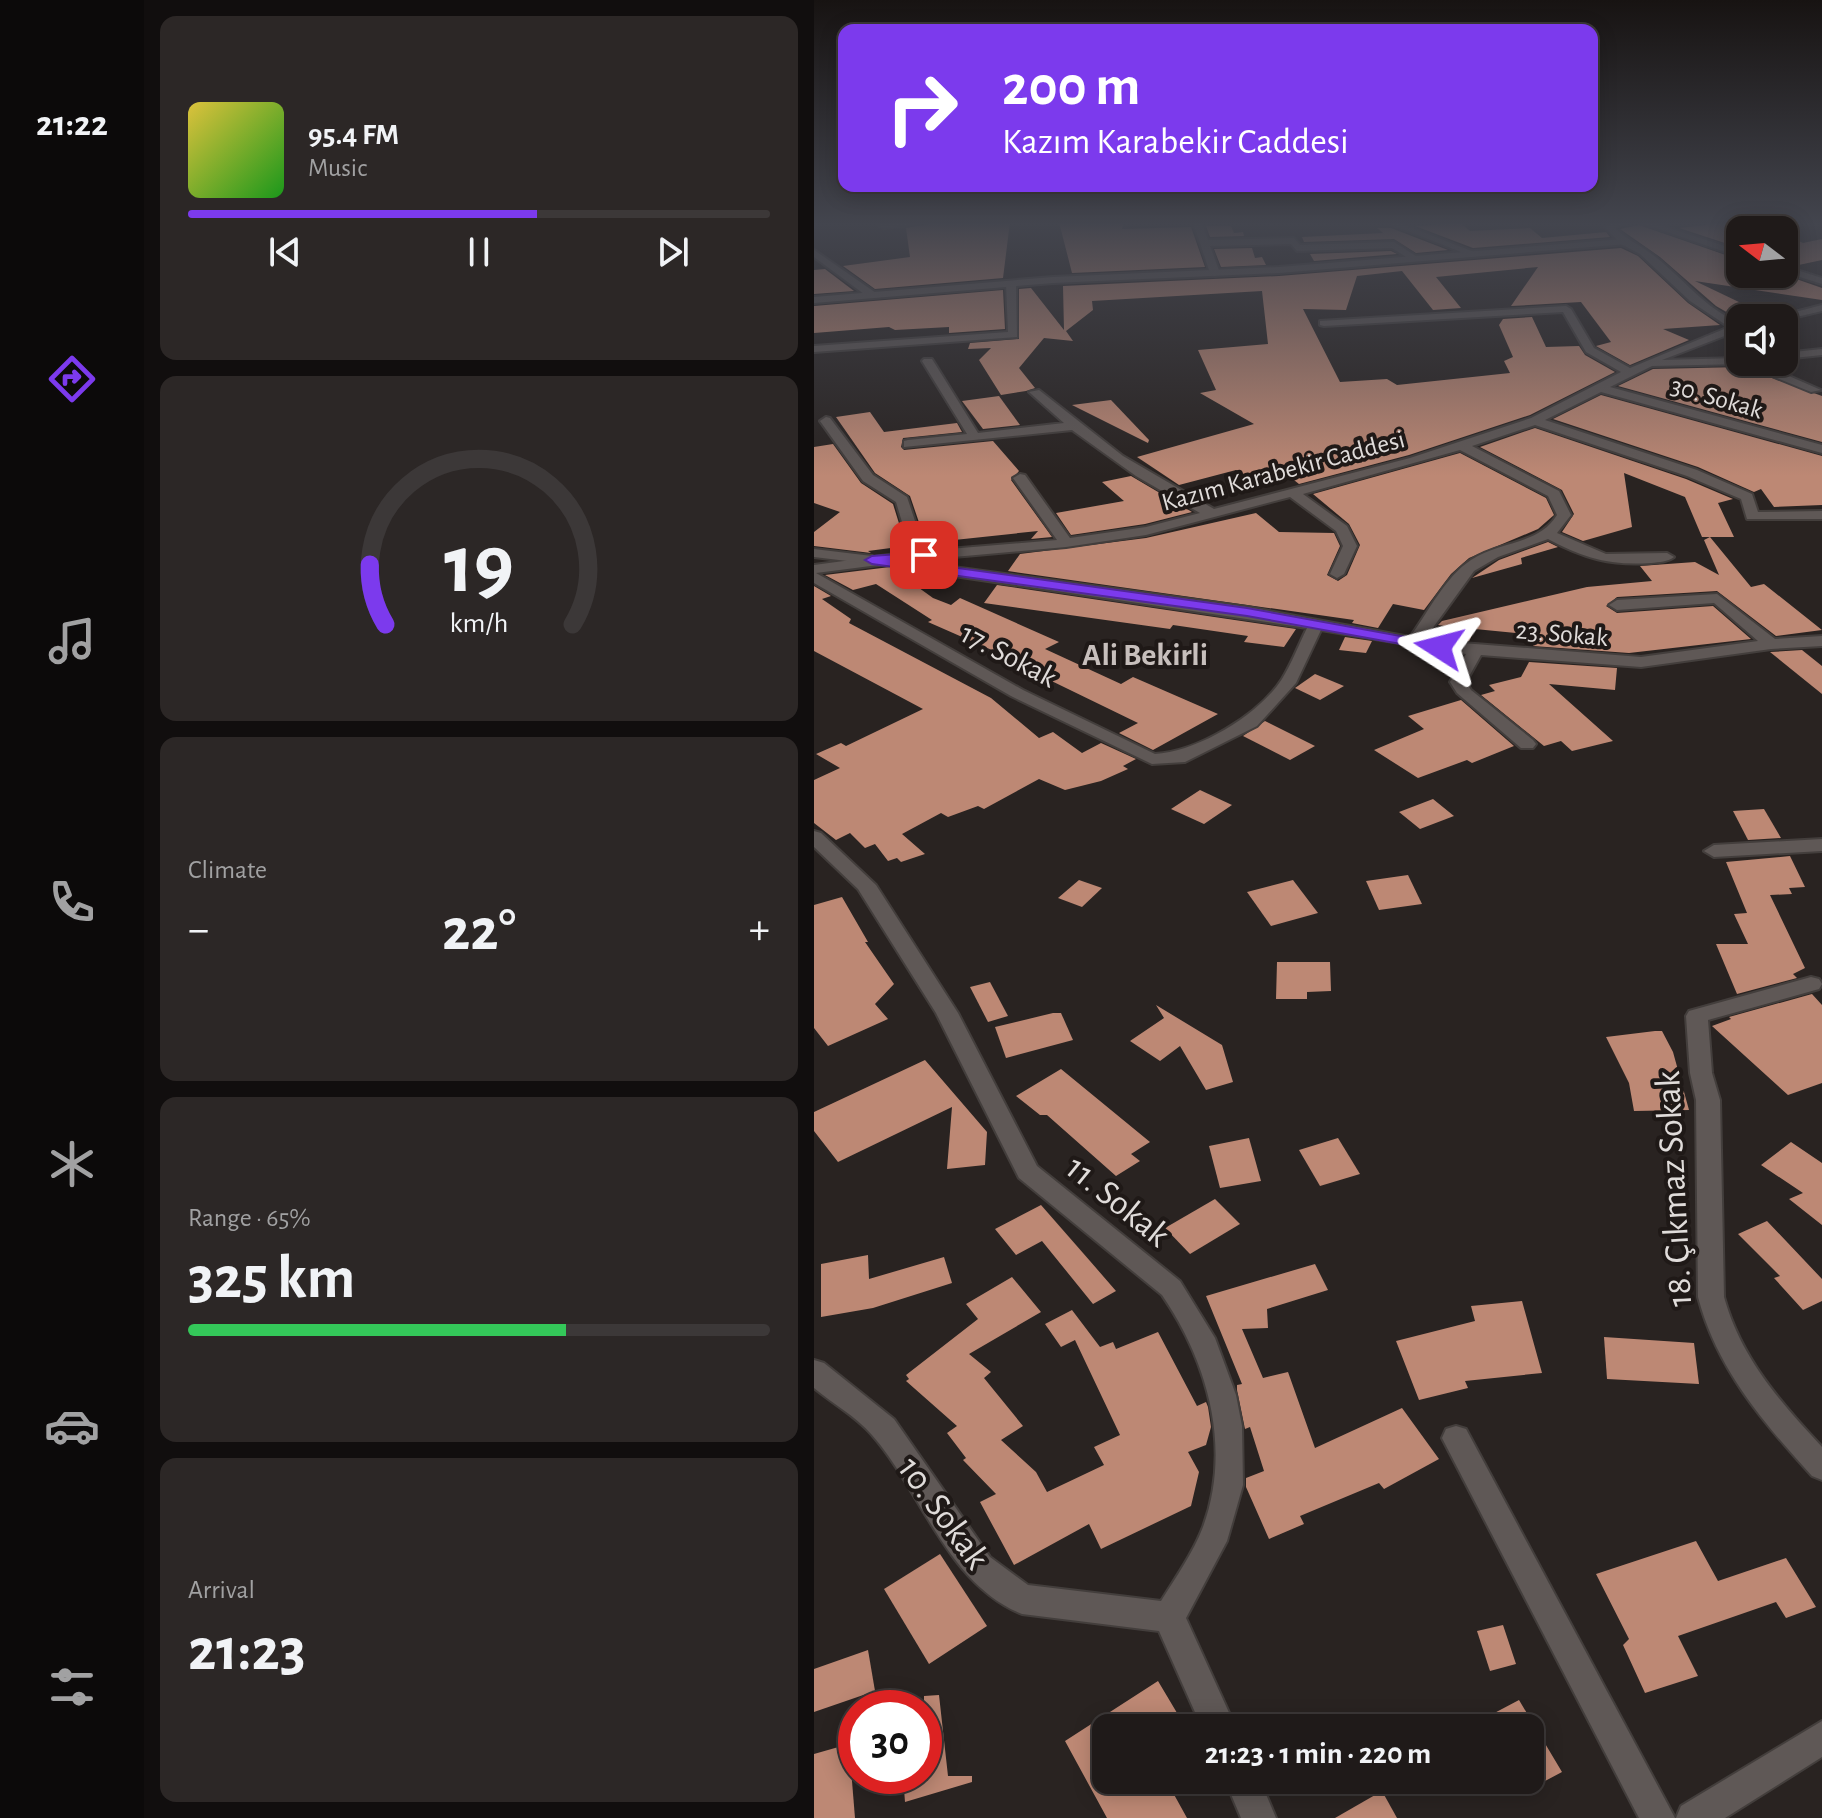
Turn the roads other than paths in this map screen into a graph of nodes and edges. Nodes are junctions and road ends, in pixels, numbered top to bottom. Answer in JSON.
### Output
{"nodes":[{"id":1,"x":1012,"y":307,"type":"edge"},
{"id":2,"x":1706,"y":307,"type":"edge"},
{"id":3,"x":1822,"y":308,"type":"edge"},
{"id":4,"x":1798,"y":313,"type":"edge"},
{"id":5,"x":1726,"y":319,"type":"edge"},
{"id":6,"x":1324,"y":323,"type":"dead end"},
{"id":7,"x":1726,"y":332,"type":"edge"},
{"id":8,"x":814,"y":349,"type":"edge"},
{"id":9,"x":1822,"y":352,"type":"edge"},
{"id":10,"x":1798,"y":355,"type":"edge"},
{"id":11,"x":928,"y":361,"type":"dead end"},
{"id":12,"x":1726,"y":361,"type":"edge"},
{"id":13,"x":1648,"y":363,"type":"junction"},
{"id":14,"x":1630,"y":373,"type":"junction"},
{"id":15,"x":1781,"y":376,"type":"edge"},
{"id":16,"x":1601,"y":388,"type":"junction"},
{"id":17,"x":1815,"y":390,"type":"dead end"},
{"id":18,"x":1035,"y":392,"type":"dead end"},
{"id":19,"x":826,"y":421,"type":"dead end"},
{"id":20,"x":1535,"y":421,"type":"junction"},
{"id":21,"x":1072,"y":426,"type":"junction"},
{"id":22,"x":975,"y":437,"type":"junction"},
{"id":23,"x":908,"y":444,"type":"dead end"},
{"id":24,"x":1464,"y":447,"type":"junction"},
{"id":25,"x":1822,"y":449,"type":"edge"},
{"id":26,"x":1020,"y":478,"type":"dead end"},
{"id":27,"x":1290,"y":491,"type":"junction"},
{"id":28,"x":1211,"y":513,"type":"junction"},
{"id":29,"x":1822,"y":515,"type":"edge"},
{"id":30,"x":1547,"y":533,"type":"junction"},
{"id":31,"x":1066,"y":543,"type":"junction"},
{"id":32,"x":814,"y":553,"type":"edge"},
{"id":33,"x":919,"y":556,"type":"junction"},
{"id":34,"x":1667,"y":557,"type":"dead end"},
{"id":35,"x":872,"y":560,"type":"junction"},
{"id":36,"x":814,"y":569,"type":"edge"},
{"id":37,"x":1337,"y":574,"type":"dead end"},
{"id":38,"x":814,"y":577,"type":"edge"},
{"id":39,"x":1617,"y":605,"type":"dead end"},
{"id":40,"x":1316,"y":625,"type":"junction"},
{"id":41,"x":1414,"y":643,"type":"junction"},
{"id":42,"x":1771,"y":644,"type":"junction"},
{"id":43,"x":1819,"y":645,"type":"edge"},
{"id":44,"x":1476,"y":650,"type":"junction"},
{"id":45,"x":1527,"y":744,"type":"dead end"},
{"id":46,"x":814,"y":837,"type":"edge"},
{"id":47,"x":1822,"y":845,"type":"edge"},
{"id":48,"x":1714,"y":851,"type":"dead end"},
{"id":49,"x":1811,"y":984,"type":"dead end"},
{"id":50,"x":814,"y":1371,"type":"edge"},
{"id":51,"x":1456,"y":1438,"type":"dead end"},
{"id":52,"x":1822,"y":1467,"type":"edge"},
{"id":53,"x":1169,"y":1617,"type":"junction"},
{"id":54,"x":1213,"y":1714,"type":"edge"},
{"id":55,"x":1822,"y":1738,"type":"edge"},
{"id":56,"x":1248,"y":1794,"type":"edge"},
{"id":57,"x":1259,"y":1818,"type":"edge"},
{"id":58,"x":1658,"y":1818,"type":"edge"},
{"id":59,"x":1693,"y":1818,"type":"edge"}],
"edges":[{"from":1,"to":8,"type":"street"},
{"from":2,"to":5,"type":"street"},
{"from":3,"to":4,"type":"street"},
{"from":6,"to":14,"type":"street"},
{"from":7,"to":13,"type":"street","name":"Kazım Karabekir Caddesi"},
{"from":9,"to":10,"type":"street"},
{"from":11,"to":22,"type":"street"},
{"from":12,"to":13,"type":"street"},
{"from":13,"to":14,"type":"street","name":"Kazım Karabekir Caddesi"},
{"from":14,"to":16,"type":"street","name":"Kazım Karabekir Caddesi"},
{"from":15,"to":17,"type":"street"},
{"from":16,"to":20,"type":"street","name":"Kazım Karabekir Caddesi"},
{"from":16,"to":25,"type":"street","name":"30. Sokak"},
{"from":18,"to":21,"type":"street"},
{"from":19,"to":33,"type":"street"},
{"from":20,"to":24,"type":"street","name":"Kazım Karabekir Caddesi"},
{"from":20,"to":29,"type":"street"},
{"from":21,"to":22,"type":"street"},
{"from":21,"to":28,"type":"street"},
{"from":22,"to":23,"type":"street"},
{"from":24,"to":27,"type":"street","name":"Kazım Karabekir Caddesi"},
{"from":24,"to":30,"type":"street"},
{"from":26,"to":31,"type":"street"},
{"from":27,"to":28,"type":"street","name":"Kazım Karabekir Caddesi"},
{"from":27,"to":37,"type":"street"},
{"from":28,"to":31,"type":"street","name":"Kazım Karabekir Caddesi"},
{"from":30,"to":34,"type":"street"},
{"from":30,"to":41,"type":"street"},
{"from":31,"to":33,"type":"street","name":"Kazım Karabekir Caddesi"},
{"from":32,"to":35,"type":"street"},
{"from":33,"to":35,"type":"street","name":"Kazım Karabekir Caddesi"},
{"from":35,"to":36,"type":"street","name":"Kazım Karabekir Caddesi"},
{"from":35,"to":40,"type":"street","name":"23. Sokak"},
{"from":38,"to":40,"type":"street","name":"17. Sokak"},
{"from":39,"to":42,"type":"street"},
{"from":40,"to":41,"type":"street","name":"23. Sokak"},
{"from":41,"to":44,"type":"street","name":"23. Sokak"},
{"from":42,"to":43,"type":"street","name":"23. Sokak"},
{"from":42,"to":44,"type":"street","name":"23. Sokak"},
{"from":44,"to":45,"type":"street"},
{"from":46,"to":53,"type":"street","name":"11. Sokak"},
{"from":47,"to":48,"type":"street"},
{"from":49,"to":52,"type":"street","name":"18. Çıkmaz Sokak"},
{"from":50,"to":53,"type":"street","name":"10. Sokak"},
{"from":51,"to":58,"type":"street"},
{"from":53,"to":54,"type":"street"},
{"from":55,"to":59,"type":"street"},
{"from":56,"to":57,"type":"street"}]}
